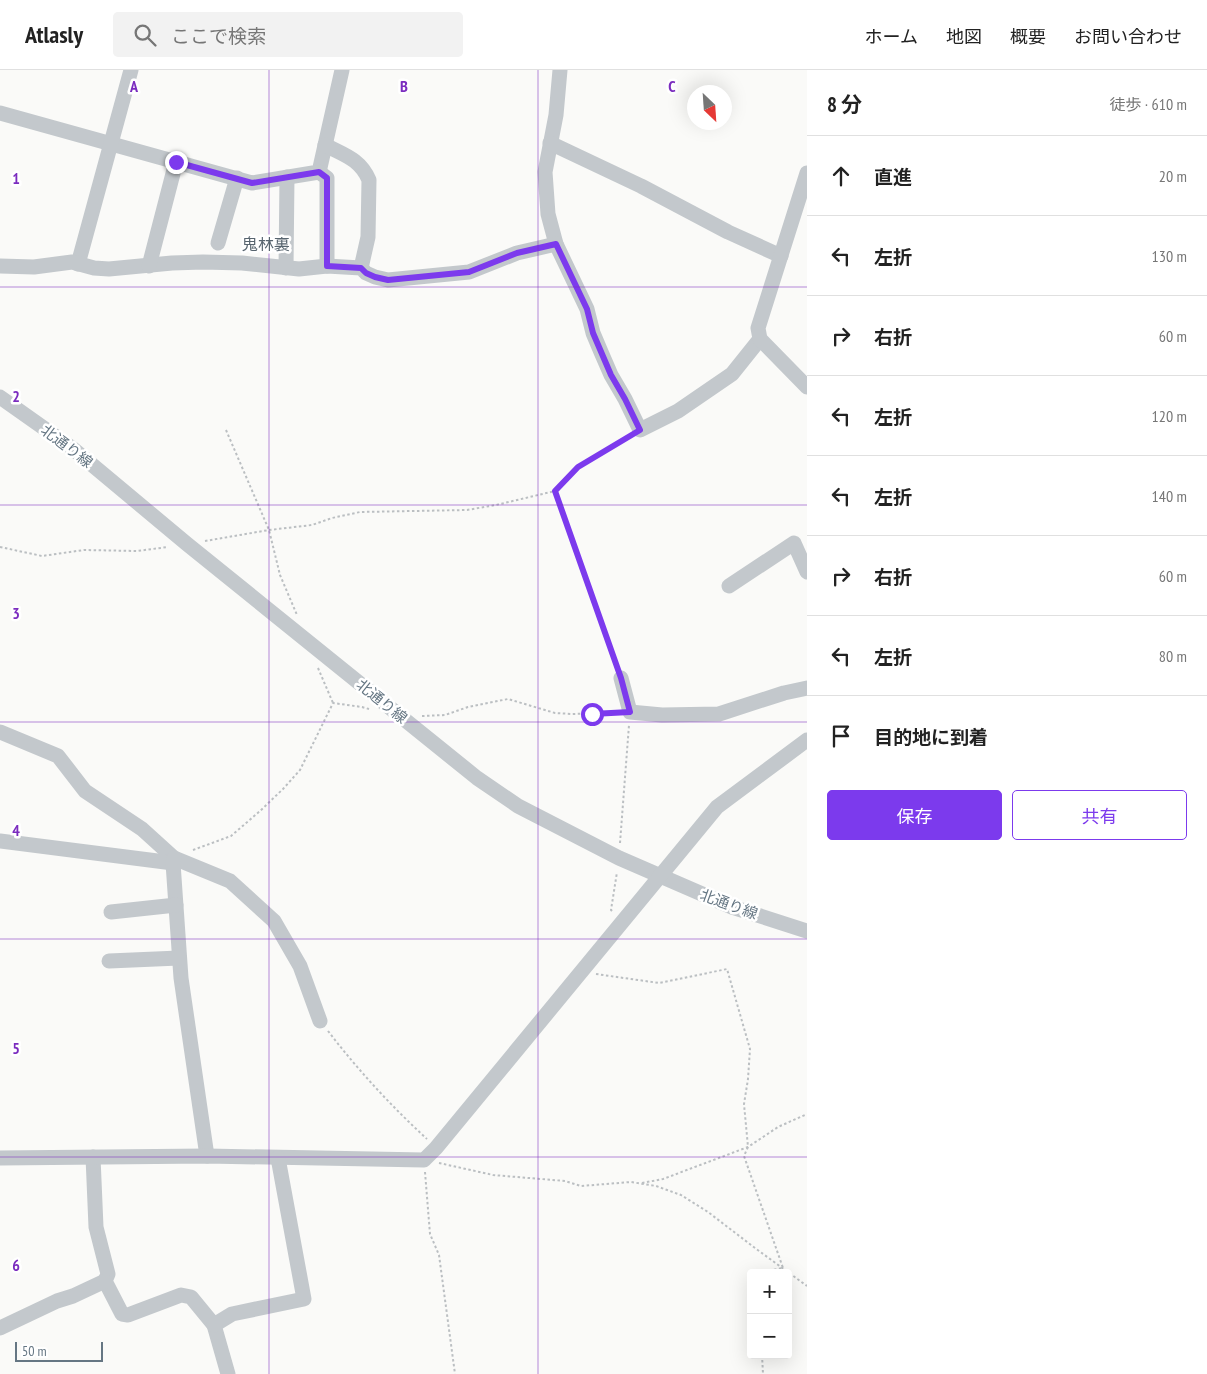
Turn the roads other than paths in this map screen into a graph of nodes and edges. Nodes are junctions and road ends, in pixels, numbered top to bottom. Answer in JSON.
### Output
{"nodes":[{"id":1,"x":131,"y":70,"type":"edge"},
{"id":2,"x":342,"y":70,"type":"edge"},
{"id":3,"x":560,"y":70,"type":"edge"},
{"id":4,"x":0,"y":113,"type":"edge"},
{"id":5,"x":550,"y":143,"type":"junction"},
{"id":6,"x":110,"y":144,"type":"junction"},
{"id":7,"x":325,"y":145,"type":"junction"},
{"id":8,"x":176,"y":162,"type":"junction"},
{"id":9,"x":319,"y":172,"type":"junction"},
{"id":10,"x":807,"y":173,"type":"edge"},
{"id":11,"x":286,"y":177,"type":"junction"},
{"id":12,"x":237,"y":178,"type":"junction"},
{"id":13,"x":218,"y":242,"type":"dead end"},
{"id":14,"x":556,"y":244,"type":"junction"},
{"id":15,"x":782,"y":256,"type":"junction"},
{"id":16,"x":78,"y":264,"type":"junction"},
{"id":17,"x":0,"y":266,"type":"edge"},
{"id":18,"x":149,"y":266,"type":"junction"},
{"id":19,"x":327,"y":266,"type":"junction"},
{"id":20,"x":286,"y":268,"type":"junction"},
{"id":21,"x":361,"y":268,"type":"junction"},
{"id":22,"x":760,"y":339,"type":"junction"},
{"id":23,"x":807,"y":387,"type":"edge"},
{"id":24,"x":0,"y":397,"type":"edge"},
{"id":25,"x":807,"y":572,"type":"edge"},
{"id":26,"x":729,"y":586,"type":"dead end"},
{"id":27,"x":621,"y":678,"type":"road end"},
{"id":28,"x":807,"y":688,"type":"edge"},
{"id":29,"x":0,"y":732,"type":"edge"},
{"id":30,"x":807,"y":740,"type":"edge"},
{"id":31,"x":0,"y":841,"type":"edge"},
{"id":32,"x":173,"y":860,"type":"junction"},
{"id":33,"x":660,"y":877,"type":"junction"},
{"id":34,"x":176,"y":905,"type":"junction"},
{"id":35,"x":111,"y":912,"type":"dead end"},
{"id":36,"x":807,"y":931,"type":"edge"},
{"id":37,"x":179,"y":958,"type":"junction"},
{"id":38,"x":109,"y":961,"type":"dead end"},
{"id":39,"x":320,"y":1021,"type":"road end"},
{"id":40,"x":207,"y":1156,"type":"junction"},
{"id":41,"x":93,"y":1157,"type":"junction"},
{"id":42,"x":0,"y":1158,"type":"edge"},
{"id":43,"x":278,"y":1158,"type":"junction"},
{"id":44,"x":105,"y":1281,"type":"junction"},
{"id":45,"x":214,"y":1325,"type":"junction"},
{"id":46,"x":0,"y":1328,"type":"edge"},
{"id":47,"x":228,"y":1374,"type":"edge"}],
"edges":[{"from":1,"to":6,"type":"street"},
{"from":2,"to":7,"type":"street"},
{"from":3,"to":5,"type":"street"},
{"from":4,"to":6,"type":"street"},
{"from":5,"to":14,"type":"street"},
{"from":5,"to":15,"type":"street"},
{"from":6,"to":8,"type":"street"},
{"from":6,"to":16,"type":"street"},
{"from":7,"to":9,"type":"street"},
{"from":7,"to":21,"type":"street"},
{"from":8,"to":12,"type":"street"},
{"from":8,"to":18,"type":"street"},
{"from":9,"to":11,"type":"street"},
{"from":9,"to":19,"type":"street"},
{"from":10,"to":15,"type":"street"},
{"from":11,"to":12,"type":"street"},
{"from":11,"to":20,"type":"street"},
{"from":12,"to":13,"type":"street"},
{"from":14,"to":21,"type":"street"},
{"from":14,"to":22,"type":"street"},
{"from":15,"to":22,"type":"street"},
{"from":16,"to":17,"type":"street"},
{"from":16,"to":18,"type":"street"},
{"from":18,"to":20,"type":"street"},
{"from":19,"to":20,"type":"street"},
{"from":19,"to":21,"type":"street"},
{"from":22,"to":23,"type":"street"},
{"from":24,"to":33,"type":"street","name":"北通り線"},
{"from":25,"to":26,"type":"street"},
{"from":27,"to":28,"type":"street"},
{"from":29,"to":32,"type":"street"},
{"from":30,"to":33,"type":"street"},
{"from":31,"to":32,"type":"street"},
{"from":32,"to":34,"type":"street"},
{"from":32,"to":39,"type":"street"},
{"from":33,"to":36,"type":"street","name":"北通り線"},
{"from":33,"to":43,"type":"street"},
{"from":34,"to":35,"type":"street"},
{"from":34,"to":37,"type":"street"},
{"from":37,"to":38,"type":"street"},
{"from":37,"to":40,"type":"street"},
{"from":40,"to":41,"type":"street"},
{"from":40,"to":43,"type":"street"},
{"from":41,"to":42,"type":"street"},
{"from":41,"to":44,"type":"street"},
{"from":43,"to":45,"type":"street"},
{"from":44,"to":45,"type":"street"},
{"from":44,"to":46,"type":"street"},
{"from":45,"to":47,"type":"street"}]}
